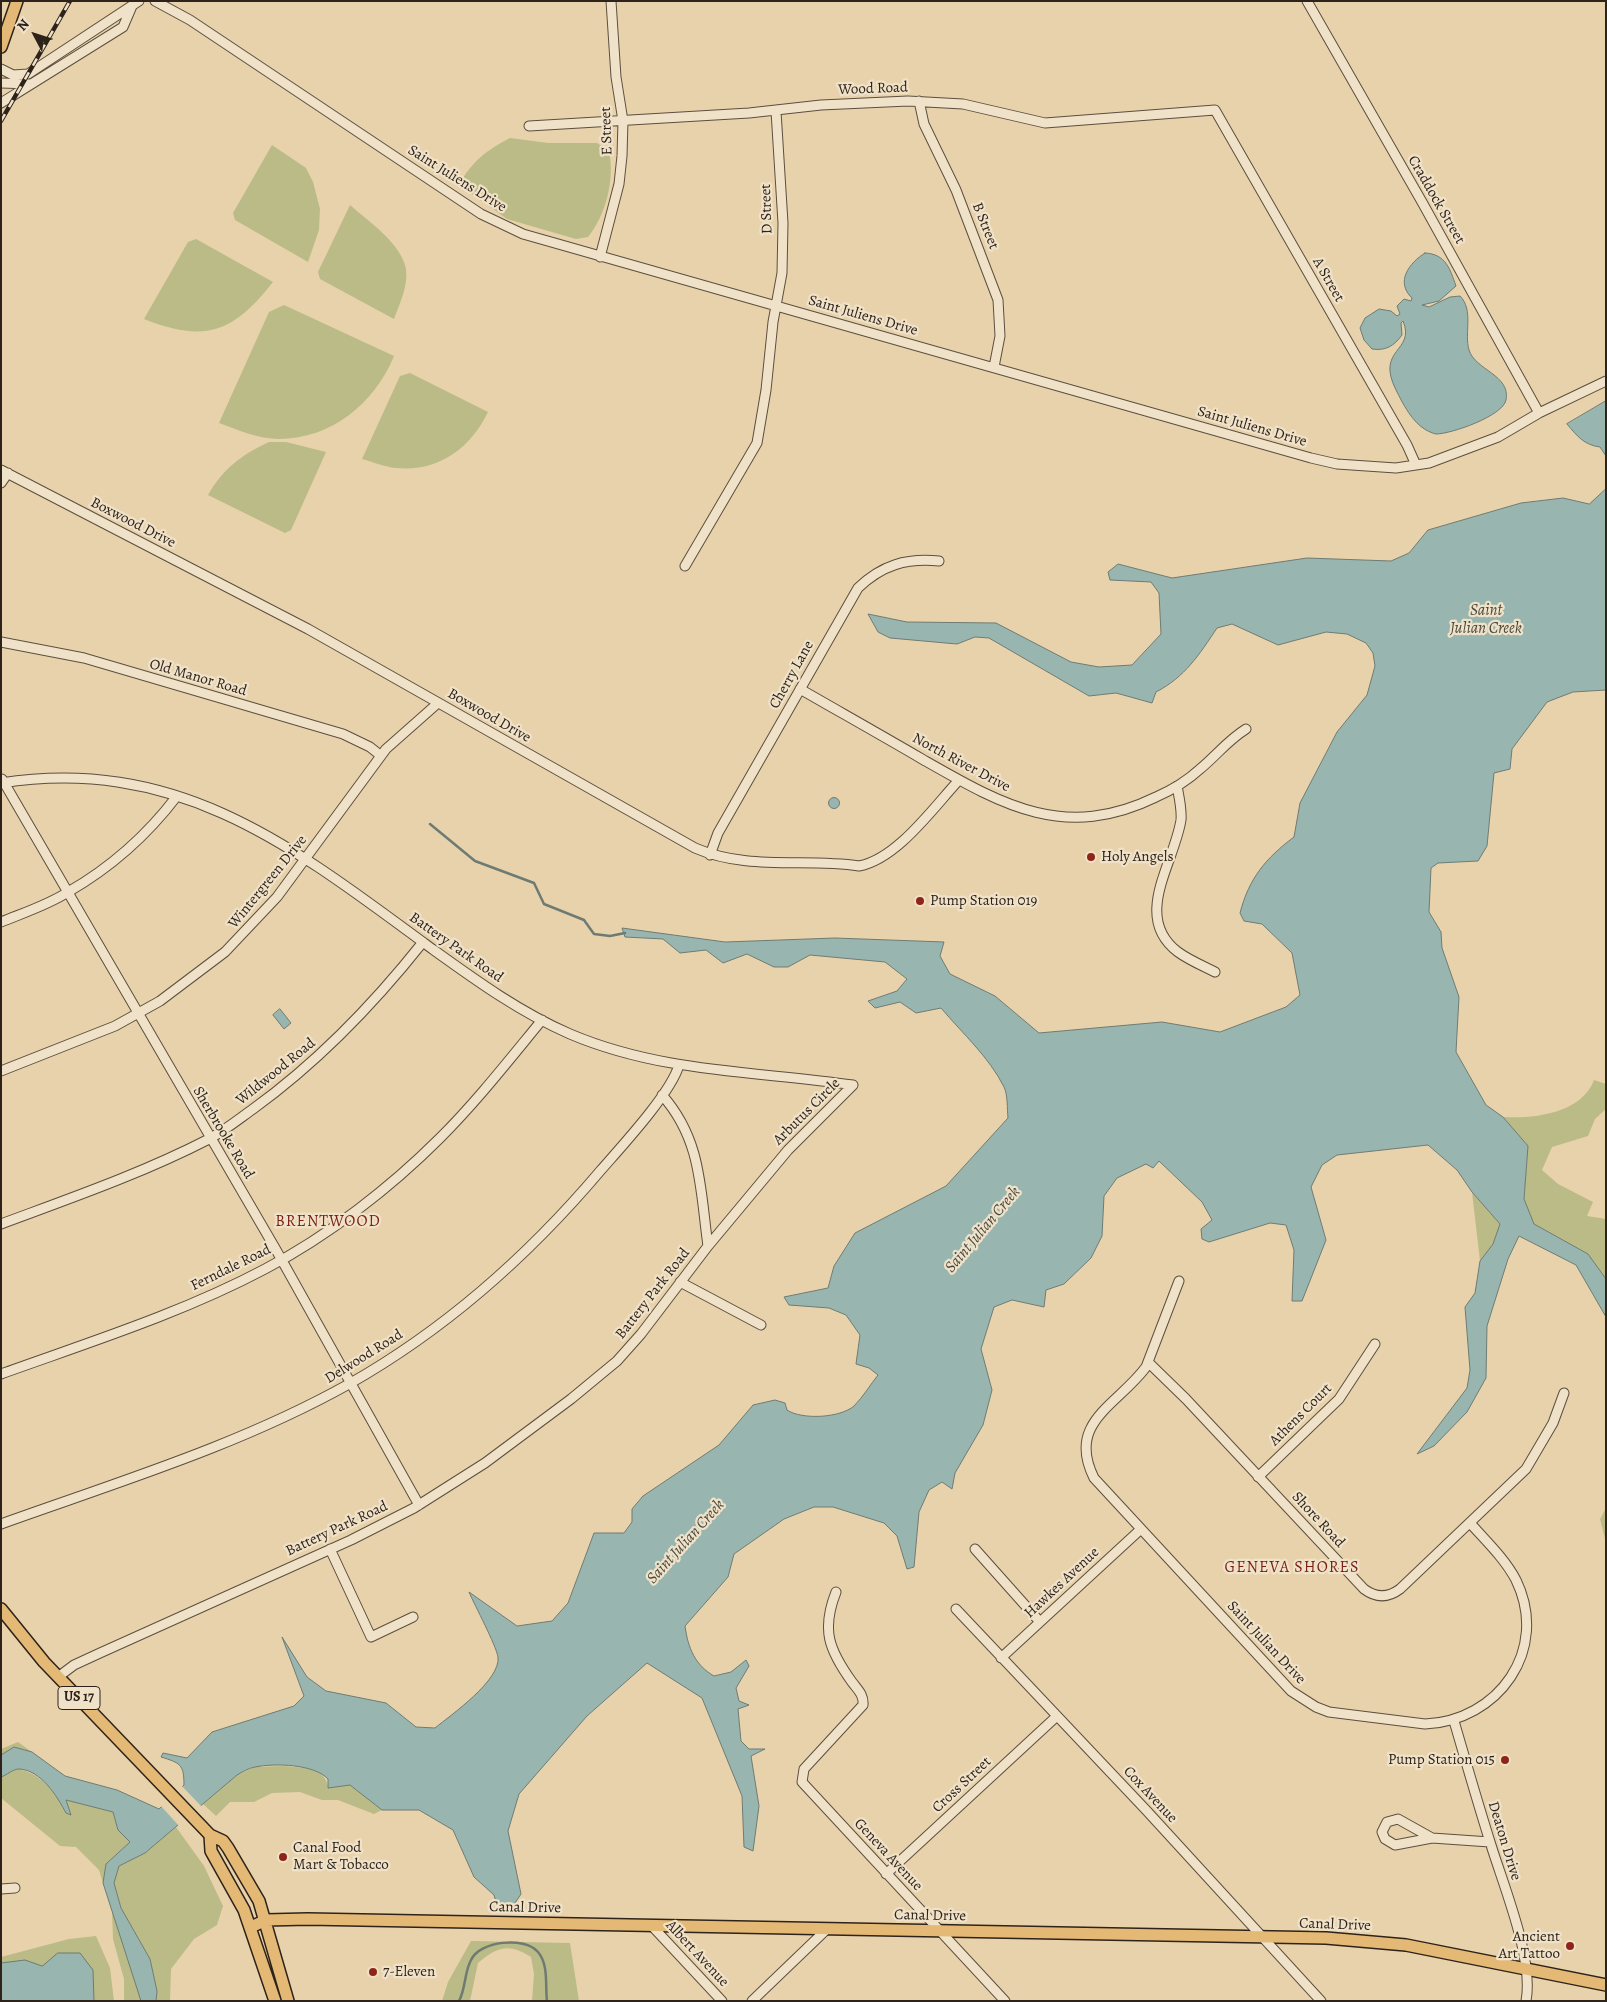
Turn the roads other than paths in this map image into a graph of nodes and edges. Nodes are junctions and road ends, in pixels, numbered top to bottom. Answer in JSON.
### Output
{"nodes":[{"id":1,"x":17,"y":1,"type":"edge"},
{"id":2,"x":155,"y":1,"type":"edge"},
{"id":3,"x":611,"y":1,"type":"edge"},
{"id":4,"x":1307,"y":1,"type":"edge"},
{"id":5,"x":136,"y":4,"type":"edge"},
{"id":6,"x":1,"y":47,"type":"edge"},
{"id":7,"x":1,"y":69,"type":"edge"},
{"id":8,"x":1,"y":83,"type":"edge"},
{"id":9,"x":34,"y":84,"type":"junction"},
{"id":10,"x":919,"y":101,"type":"junction"},
{"id":11,"x":1,"y":103,"type":"edge"},
{"id":12,"x":1215,"y":110,"type":"joint"},
{"id":13,"x":776,"y":111,"type":"junction"},
{"id":14,"x":623,"y":121,"type":"junction"},
{"id":15,"x":530,"y":126,"type":"dead end"},
{"id":16,"x":600,"y":257,"type":"junction"},
{"id":17,"x":777,"y":306,"type":"junction"},
{"id":18,"x":994,"y":367,"type":"junction"},
{"id":19,"x":1606,"y":381,"type":"edge"},
{"id":20,"x":1539,"y":413,"type":"junction"},
{"id":21,"x":1416,"y":465,"type":"junction"},
{"id":22,"x":4,"y":472,"type":"edge"},
{"id":23,"x":1,"y":483,"type":"edge"},
{"id":24,"x":938,"y":561,"type":"dead end"},
{"id":25,"x":686,"y":566,"type":"dead end"},
{"id":26,"x":1,"y":642,"type":"edge"},
{"id":27,"x":800,"y":688,"type":"junction"},
{"id":28,"x":438,"y":703,"type":"junction"},
{"id":29,"x":1246,"y":729,"type":"dead end"},
{"id":30,"x":380,"y":755,"type":"junction"},
{"id":31,"x":960,"y":780,"type":"junction"},
{"id":32,"x":2,"y":781,"type":"edge"},
{"id":33,"x":1177,"y":786,"type":"junction"},
{"id":34,"x":177,"y":796,"type":"junction"},
{"id":35,"x":710,"y":855,"type":"junction"},
{"id":36,"x":306,"y":859,"type":"junction"},
{"id":37,"x":67,"y":893,"type":"junction"},
{"id":38,"x":1,"y":922,"type":"edge"},
{"id":39,"x":423,"y":942,"type":"junction"},
{"id":40,"x":1215,"y":972,"type":"dead end"},
{"id":41,"x":137,"y":1014,"type":"junction"},
{"id":42,"x":542,"y":1020,"type":"junction"},
{"id":43,"x":679,"y":1065,"type":"junction"},
{"id":44,"x":1,"y":1071,"type":"edge"},
{"id":45,"x":662,"y":1095,"type":"junction"},
{"id":46,"x":210,"y":1138,"type":"junction"},
{"id":47,"x":1,"y":1224,"type":"edge"},
{"id":48,"x":708,"y":1246,"type":"junction"},
{"id":49,"x":281,"y":1260,"type":"junction"},
{"id":50,"x":1179,"y":1281,"type":"dead end"},
{"id":51,"x":680,"y":1282,"type":"junction"},
{"id":52,"x":761,"y":1325,"type":"dead end"},
{"id":53,"x":1374,"y":1344,"type":"dead end"},
{"id":54,"x":1148,"y":1362,"type":"junction"},
{"id":55,"x":1,"y":1374,"type":"edge"},
{"id":56,"x":349,"y":1384,"type":"junction"},
{"id":57,"x":1564,"y":1393,"type":"dead end"},
{"id":58,"x":1258,"y":1477,"type":"junction"},
{"id":59,"x":419,"y":1505,"type":"junction"},
{"id":60,"x":1,"y":1524,"type":"edge"},
{"id":61,"x":1470,"y":1524,"type":"junction"},
{"id":62,"x":1141,"y":1529,"type":"junction"},
{"id":63,"x":330,"y":1549,"type":"junction"},
{"id":64,"x":975,"y":1549,"type":"dead end"},
{"id":65,"x":836,"y":1592,"type":"dead end"},
{"id":66,"x":1,"y":1609,"type":"edge"},
{"id":67,"x":956,"y":1609,"type":"dead end"},
{"id":68,"x":413,"y":1617,"type":"dead end"},
{"id":69,"x":1040,"y":1622,"type":"junction"},
{"id":70,"x":1001,"y":1658,"type":"junction"},
{"id":71,"x":58,"y":1677,"type":"junction"},
{"id":72,"x":1057,"y":1716,"type":"junction"},
{"id":73,"x":1454,"y":1720,"type":"junction"},
{"id":74,"x":210,"y":1835,"type":"junction"},
{"id":75,"x":1432,"y":1838,"type":"junction"},
{"id":76,"x":1490,"y":1842,"type":"junction"},
{"id":77,"x":886,"y":1874,"type":"junction"},
{"id":78,"x":1,"y":1888,"type":"edge"},
{"id":79,"x":15,"y":1888,"type":"dead end"},
{"id":80,"x":266,"y":1920,"type":"junction"},
{"id":81,"x":652,"y":1926,"type":"junction"},
{"id":82,"x":251,"y":1927,"type":"junction"},
{"id":83,"x":828,"y":1929,"type":"junction"},
{"id":84,"x":940,"y":1932,"type":"junction"},
{"id":85,"x":1264,"y":1938,"type":"junction"},
{"id":86,"x":1526,"y":1969,"type":"junction"},
{"id":87,"x":1606,"y":1985,"type":"edge"},
{"id":88,"x":275,"y":2001,"type":"edge"},
{"id":89,"x":288,"y":2001,"type":"edge"},
{"id":90,"x":722,"y":2001,"type":"edge"},
{"id":91,"x":752,"y":2001,"type":"edge"},
{"id":92,"x":1005,"y":2001,"type":"edge"},
{"id":93,"x":1321,"y":2001,"type":"edge"},
{"id":94,"x":1526,"y":2001,"type":"edge"}],
"edges":[{"from":1,"to":6,"type":"main road"},
{"from":2,"to":16,"type":"street","name":"Saint Juliens Drive"},
{"from":3,"to":14,"type":"street","name":"E Street"},
{"from":4,"to":20,"type":"street","name":"Craddock Street"},
{"from":5,"to":7,"type":"street"},
{"from":5,"to":9,"type":"street"},
{"from":8,"to":9,"type":"street"},
{"from":9,"to":11,"type":"street"},
{"from":10,"to":12,"type":"street","name":"Wood Road"},
{"from":10,"to":13,"type":"street","name":"Wood Road"},
{"from":10,"to":18,"type":"street","name":"B Street"},
{"from":12,"to":21,"type":"street","name":"A Street"},
{"from":13,"to":14,"type":"street","name":"Wood Road"},
{"from":13,"to":17,"type":"street","name":"D Street"},
{"from":14,"to":15,"type":"street","name":"Wood Road"},
{"from":14,"to":16,"type":"street","name":"E Street"},
{"from":16,"to":17,"type":"street","name":"Saint Juliens Drive"},
{"from":17,"to":18,"type":"street","name":"Saint Juliens Drive"},
{"from":17,"to":25,"type":"street","name":"D Street"},
{"from":18,"to":21,"type":"street","name":"Saint Juliens Drive"},
{"from":19,"to":20,"type":"street","name":"Saint Juliens Drive"},
{"from":20,"to":21,"type":"street","name":"Saint Juliens Drive"},
{"from":22,"to":23,"type":"street"},
{"from":22,"to":28,"type":"street","name":"Boxwood Drive"},
{"from":24,"to":27,"type":"street","name":"Cherry Lane"},
{"from":26,"to":30,"type":"street","name":"Old Manor Road"},
{"from":27,"to":31,"type":"street","name":"North River Drive"},
{"from":27,"to":35,"type":"street","name":"Cherry Lane"},
{"from":28,"to":30,"type":"street","name":"Wintergreen Drive"},
{"from":28,"to":35,"type":"street","name":"Boxwood Drive"},
{"from":29,"to":33,"type":"street","name":"North River Drive"},
{"from":30,"to":36,"type":"street","name":"Wintergreen Drive"},
{"from":31,"to":33,"type":"street","name":"North River Drive"},
{"from":31,"to":35,"type":"street","name":"Boxwood Drive"},
{"from":32,"to":34,"type":"street","name":"Battery Park Road"},
{"from":32,"to":37,"type":"street","name":"Sherbrooke Road"},
{"from":33,"to":40,"type":"street"},
{"from":34,"to":36,"type":"street","name":"Battery Park Road"},
{"from":34,"to":37,"type":"street"},
{"from":36,"to":39,"type":"street","name":"Battery Park Road"},
{"from":36,"to":41,"type":"street","name":"Wintergreen Drive"},
{"from":37,"to":38,"type":"street"},
{"from":37,"to":41,"type":"street","name":"Sherbrooke Road"},
{"from":39,"to":42,"type":"street","name":"Battery Park Road"},
{"from":39,"to":46,"type":"street","name":"Wildwood Road"},
{"from":41,"to":44,"type":"street","name":"Wintergreen Drive"},
{"from":41,"to":46,"type":"street","name":"Sherbrooke Road"},
{"from":42,"to":43,"type":"street","name":"Battery Park Road"},
{"from":42,"to":49,"type":"street","name":"Ferndale Road"},
{"from":43,"to":45,"type":"street"},
{"from":43,"to":48,"type":"street","name":"Arbutus Circle"},
{"from":45,"to":48,"type":"street","name":"Battery Park Road"},
{"from":45,"to":56,"type":"street","name":"Delwood Road"},
{"from":46,"to":47,"type":"street","name":"Wildwood Road"},
{"from":46,"to":49,"type":"street","name":"Sherbrooke Road"},
{"from":48,"to":51,"type":"street","name":"Battery Park Road"},
{"from":49,"to":55,"type":"street","name":"Ferndale Road"},
{"from":49,"to":56,"type":"street","name":"Sherbrooke Road"},
{"from":50,"to":54,"type":"street","name":"Saint Julian Drive"},
{"from":51,"to":52,"type":"street"},
{"from":51,"to":59,"type":"street","name":"Battery Park Road"},
{"from":53,"to":58,"type":"street","name":"Athens Court"},
{"from":54,"to":58,"type":"street","name":"Shore Road"},
{"from":54,"to":62,"type":"street","name":"Saint Julian Drive"},
{"from":56,"to":59,"type":"street","name":"Sherbrooke Road"},
{"from":56,"to":60,"type":"street","name":"Delwood Road"},
{"from":57,"to":61,"type":"street","name":"Shore Road"},
{"from":58,"to":61,"type":"street","name":"Shore Road"},
{"from":59,"to":63,"type":"street","name":"Battery Park Road"},
{"from":61,"to":73,"type":"street","name":"Saint Julian Drive"},
{"from":62,"to":69,"type":"street","name":"Hawkes Avenue"},
{"from":62,"to":73,"type":"street","name":"Saint Julian Drive"},
{"from":63,"to":68,"type":"street"},
{"from":63,"to":71,"type":"street","name":"Battery Park Road"},
{"from":64,"to":69,"type":"street"},
{"from":65,"to":77,"type":"street","name":"Geneva Avenue"},
{"from":66,"to":71,"type":"main road","number":"US 17"},
{"from":67,"to":70,"type":"street","name":"Cox Avenue"},
{"from":69,"to":70,"type":"street","name":"Hawkes Avenue"},
{"from":70,"to":72,"type":"street","name":"Cox Avenue"},
{"from":71,"to":74,"type":"main road","number":"US 17"},
{"from":72,"to":77,"type":"street","name":"Cross Street"},
{"from":72,"to":85,"type":"street","name":"Cox Avenue"},
{"from":73,"to":76,"type":"street","name":"Deaton Drive"},
{"from":74,"to":80,"type":"main road","number":"US 17"},
{"from":74,"to":82,"type":"main road","number":"US 17"},
{"from":75,"to":75,"type":"street"},
{"from":75,"to":76,"type":"street"},
{"from":76,"to":86,"type":"street","name":"Deaton Drive"},
{"from":77,"to":84,"type":"street","name":"Geneva Avenue"},
{"from":78,"to":79,"type":"street"},
{"from":80,"to":81,"type":"main road","name":"Canal Drive"},
{"from":80,"to":82,"type":"main road","name":"Canal Drive"},
{"from":80,"to":89,"type":"main road","number":"US 17"},
{"from":81,"to":83,"type":"main road","name":"Canal Drive"},
{"from":81,"to":90,"type":"street","name":"Albert Avenue"},
{"from":82,"to":88,"type":"main road","number":"US 17"},
{"from":83,"to":84,"type":"main road","name":"Canal Drive"},
{"from":83,"to":91,"type":"street"},
{"from":84,"to":85,"type":"main road","name":"Canal Drive"},
{"from":84,"to":92,"type":"street","name":"Geneva Avenue"},
{"from":85,"to":86,"type":"main road","name":"Canal Drive"},
{"from":85,"to":93,"type":"street","name":"Cox Avenue"},
{"from":86,"to":87,"type":"main road","name":"Canal Drive"},
{"from":86,"to":94,"type":"street","name":"Deaton Drive"}]}
